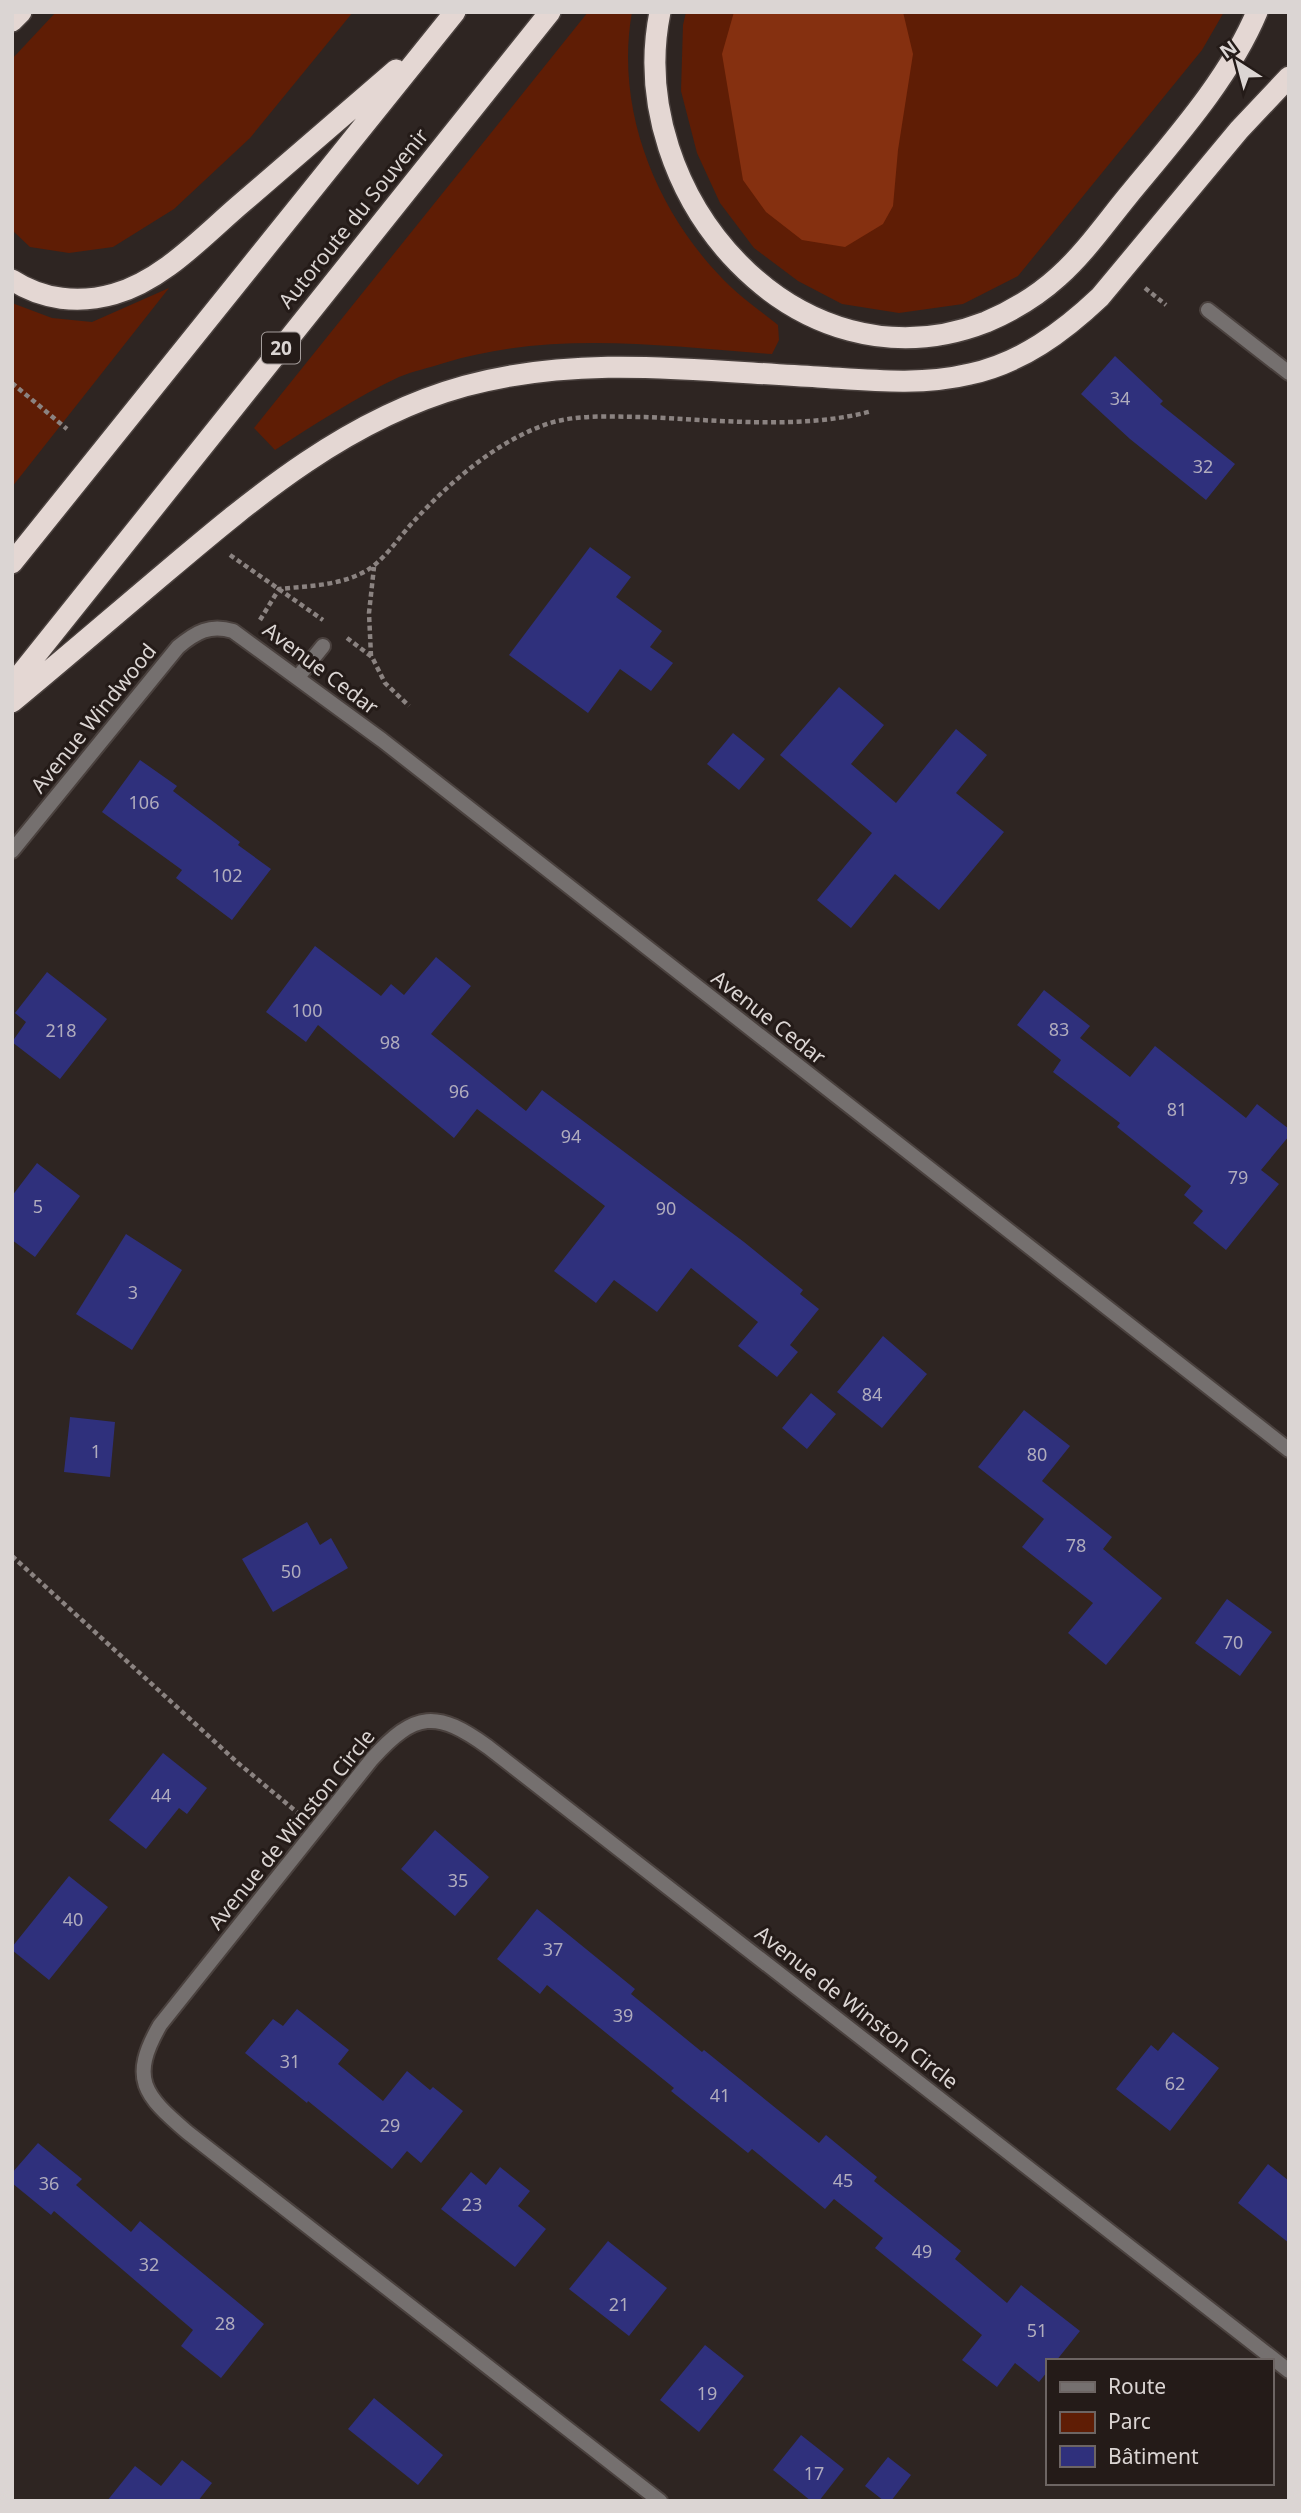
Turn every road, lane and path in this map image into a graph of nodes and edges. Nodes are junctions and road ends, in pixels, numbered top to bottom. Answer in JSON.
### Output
{"nodes":[{"id":1,"x":21,"y":12,"type":"edge"},
{"id":2,"x":455,"y":12,"type":"edge"},
{"id":3,"x":550,"y":12,"type":"edge"},
{"id":4,"x":660,"y":12,"type":"edge"},
{"id":5,"x":1257,"y":12,"type":"edge"},
{"id":6,"x":12,"y":21,"type":"edge"},
{"id":7,"x":437,"y":34,"type":"junction"},
{"id":8,"x":1289,"y":77,"type":"edge"},
{"id":9,"x":12,"y":280,"type":"edge"},
{"id":10,"x":1141,"y":285,"type":"dead end"},
{"id":11,"x":1166,"y":305,"type":"dead end"},
{"id":12,"x":1208,"y":310,"type":"dead end"},
{"id":13,"x":1289,"y":373,"type":"edge"},
{"id":14,"x":12,"y":383,"type":"edge"},
{"id":15,"x":66,"y":429,"type":"dead end"},
{"id":16,"x":395,"y":542,"type":"dead end"},
{"id":17,"x":12,"y":563,"type":"edge"},
{"id":18,"x":374,"y":566,"type":"junction"},
{"id":19,"x":258,"y":624,"type":"dead end"},
{"id":20,"x":218,"y":626,"type":"joint"},
{"id":21,"x":323,"y":646,"type":"dead end"},
{"id":22,"x":372,"y":657,"type":"dead end"},
{"id":23,"x":299,"y":677,"type":"junction"},
{"id":24,"x":12,"y":685,"type":"edge"},
{"id":25,"x":12,"y":702,"type":"edge"},
{"id":26,"x":12,"y":851,"type":"edge"},
{"id":27,"x":1289,"y":1450,"type":"edge"},
{"id":28,"x":12,"y":1556,"type":"edge"},
{"id":29,"x":302,"y":1817,"type":"dead end"},
{"id":30,"x":1289,"y":2371,"type":"edge"},
{"id":31,"x":660,"y":2501,"type":"edge"}],
"edges":[{"from":1,"to":6,"type":"highway"},
{"from":2,"to":7,"type":"highway"},
{"from":3,"to":24,"type":"highway","name":"Autoroute du Souvenir","number":"20"},
{"from":4,"to":5,"type":"highway"},
{"from":7,"to":9,"type":"highway"},
{"from":7,"to":17,"type":"highway"},
{"from":8,"to":25,"type":"highway"},
{"from":10,"to":11,"type":"path"},
{"from":12,"to":13,"type":"street"},
{"from":14,"to":15,"type":"path"},
{"from":16,"to":18,"type":"path"},
{"from":18,"to":19,"type":"path"},
{"from":18,"to":22,"type":"path"},
{"from":20,"to":23,"type":"street","name":"Avenue Cedar"},
{"from":20,"to":26,"type":"street","name":"Avenue Windwood"},
{"from":21,"to":23,"type":"street"},
{"from":23,"to":27,"type":"street","name":"Avenue Cedar"},
{"from":28,"to":29,"type":"path"},
{"from":30,"to":31,"type":"street","name":"Avenue de Winston Circle"}]}
